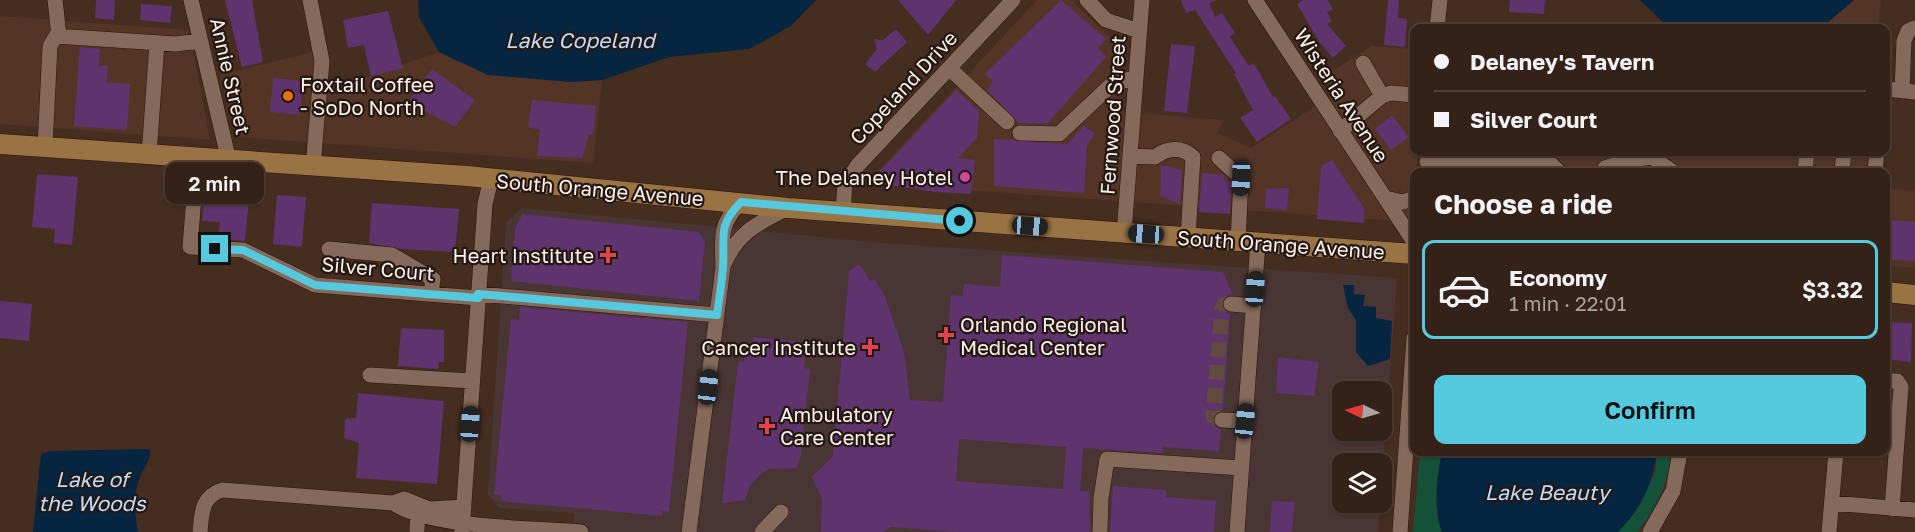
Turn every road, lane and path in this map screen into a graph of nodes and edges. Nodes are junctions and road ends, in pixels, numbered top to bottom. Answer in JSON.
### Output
{"nodes":[{"id":1,"x":55,"y":0,"type":"edge"},
{"id":2,"x":191,"y":0,"type":"edge"},
{"id":3,"x":310,"y":0,"type":"edge"},
{"id":4,"x":1013,"y":0,"type":"edge"},
{"id":5,"x":1087,"y":0,"type":"edge"},
{"id":6,"x":1142,"y":0,"type":"edge"},
{"id":7,"x":1255,"y":0,"type":"edge"},
{"id":8,"x":1440,"y":0,"type":"edge"},
{"id":9,"x":1437,"y":24,"type":"edge"},
{"id":10,"x":1915,"y":28,"type":"edge"},
{"id":11,"x":1139,"y":31,"type":"junction"},
{"id":12,"x":58,"y":36,"type":"junction"},
{"id":13,"x":201,"y":41,"type":"junction"},
{"id":14,"x":157,"y":43,"type":"junction"},
{"id":15,"x":1363,"y":63,"type":"dead end"},
{"id":16,"x":949,"y":68,"type":"junction"},
{"id":17,"x":1136,"y":77,"type":"junction"},
{"id":18,"x":1890,"y":89,"type":"edge"},
{"id":19,"x":1909,"y":91,"type":"edge"},
{"id":20,"x":1410,"y":95,"type":"edge"},
{"id":21,"x":1382,"y":96,"type":"junction"},
{"id":22,"x":1007,"y":122,"type":"dead end"},
{"id":23,"x":1340,"y":130,"type":"junction"},
{"id":24,"x":1020,"y":133,"type":"dead end"},
{"id":25,"x":0,"y":144,"type":"edge"},
{"id":26,"x":45,"y":147,"type":"junction"},
{"id":27,"x":149,"y":155,"type":"junction"},
{"id":28,"x":1130,"y":156,"type":"junction"},
{"id":29,"x":1481,"y":156,"type":"edge"},
{"id":30,"x":1645,"y":156,"type":"edge"},
{"id":31,"x":1654,"y":156,"type":"edge"},
{"id":32,"x":197,"y":158,"type":"junction"},
{"id":33,"x":1219,"y":158,"type":"dead end"},
{"id":34,"x":230,"y":161,"type":"junction"},
{"id":35,"x":1427,"y":162,"type":"edge"},
{"id":36,"x":313,"y":166,"type":"junction"},
{"id":37,"x":1476,"y":168,"type":"edge"},
{"id":38,"x":1555,"y":168,"type":"edge"},
{"id":39,"x":1612,"y":168,"type":"edge"},
{"id":40,"x":1668,"y":168,"type":"edge"},
{"id":41,"x":491,"y":179,"type":"junction"},
{"id":42,"x":1385,"y":198,"type":"junction"},
{"id":43,"x":1410,"y":199,"type":"edge"},
{"id":44,"x":741,"y":202,"type":"junction"},
{"id":45,"x":788,"y":208,"type":"junction"},
{"id":46,"x":843,"y":212,"type":"junction"},
{"id":47,"x":1124,"y":233,"type":"junction"},
{"id":48,"x":1410,"y":236,"type":"edge"},
{"id":49,"x":1188,"y":237,"type":"junction"},
{"id":50,"x":1238,"y":241,"type":"junction"},
{"id":51,"x":1258,"y":242,"type":"junction"},
{"id":52,"x":329,"y":249,"type":"dead end"},
{"id":53,"x":1410,"y":254,"type":"edge"},
{"id":54,"x":723,"y":267,"type":"junction"},
{"id":55,"x":1890,"y":292,"type":"edge"},
{"id":56,"x":430,"y":294,"type":"junction"},
{"id":57,"x":1915,"y":295,"type":"edge"},
{"id":58,"x":478,"y":296,"type":"junction"},
{"id":59,"x":1231,"y":304,"type":"dead end"},
{"id":60,"x":1254,"y":306,"type":"junction"},
{"id":61,"x":717,"y":315,"type":"junction"},
{"id":62,"x":370,"y":375,"type":"dead end"},
{"id":63,"x":472,"y":381,"type":"junction"},
{"id":64,"x":1890,"y":381,"type":"edge"},
{"id":65,"x":1410,"y":393,"type":"edge"},
{"id":66,"x":1222,"y":420,"type":"dead end"},
{"id":67,"x":1245,"y":421,"type":"junction"},
{"id":68,"x":1679,"y":456,"type":"edge"},
{"id":69,"x":1836,"y":456,"type":"edge"},
{"id":70,"x":1241,"y":468,"type":"junction"},
{"id":71,"x":393,"y":503,"type":"junction"},
{"id":72,"x":1832,"y":503,"type":"junction"},
{"id":73,"x":1892,"y":508,"type":"junction"},
{"id":74,"x":1915,"y":510,"type":"edge"},
{"id":75,"x":781,"y":512,"type":"dead end"},
{"id":76,"x":463,"y":521,"type":"edge"},
{"id":77,"x":200,"y":532,"type":"edge"},
{"id":78,"x":581,"y":532,"type":"edge"},
{"id":79,"x":689,"y":532,"type":"edge"},
{"id":80,"x":762,"y":532,"type":"edge"},
{"id":81,"x":1100,"y":532,"type":"edge"},
{"id":82,"x":1237,"y":532,"type":"edge"},
{"id":83,"x":1400,"y":532,"type":"edge"},
{"id":84,"x":1650,"y":532,"type":"edge"},
{"id":85,"x":1829,"y":532,"type":"edge"}],
"edges":[{"from":1,"to":12,"type":"street"},
{"from":2,"to":13,"type":"street","name":"Annie Street"},
{"from":3,"to":36,"type":"street"},
{"from":4,"to":16,"type":"street","name":"Copeland Drive"},
{"from":5,"to":11,"type":"street"},
{"from":6,"to":11,"type":"street","name":"Fernwood Street"},
{"from":7,"to":23,"type":"street","name":"Wisteria Avenue"},
{"from":8,"to":9,"type":"street"},
{"from":10,"to":19,"type":"street"},
{"from":11,"to":17,"type":"street","name":"Fernwood Street"},
{"from":12,"to":14,"type":"street"},
{"from":12,"to":26,"type":"street"},
{"from":13,"to":14,"type":"street"},
{"from":13,"to":34,"type":"street","name":"Annie Street"},
{"from":14,"to":27,"type":"street"},
{"from":15,"to":21,"type":"street"},
{"from":16,"to":22,"type":"street"},
{"from":16,"to":46,"type":"street","name":"Copeland Drive"},
{"from":17,"to":24,"type":"street"},
{"from":17,"to":28,"type":"street","name":"Fernwood Street"},
{"from":18,"to":19,"type":"street"},
{"from":20,"to":21,"type":"street"},
{"from":21,"to":23,"type":"street"},
{"from":23,"to":42,"type":"street","name":"Wisteria Avenue"},
{"from":25,"to":26,"type":"main road","name":"South Orange Avenue"},
{"from":26,"to":27,"type":"main road","name":"South Orange Avenue"},
{"from":27,"to":32,"type":"main road","name":"South Orange Avenue"},
{"from":28,"to":47,"type":"street","name":"Fernwood Street"},
{"from":28,"to":49,"type":"street"},
{"from":29,"to":38,"type":"street"},
{"from":30,"to":39,"type":"street"},
{"from":31,"to":40,"type":"street"},
{"from":32,"to":34,"type":"main road","name":"South Orange Avenue"},
{"from":32,"to":56,"type":"street","name":"Silver Court"},
{"from":33,"to":50,"type":"street"},
{"from":34,"to":36,"type":"main road","name":"South Orange Avenue"},
{"from":35,"to":37,"type":"street"},
{"from":36,"to":41,"type":"main road","name":"South Orange Avenue"},
{"from":41,"to":44,"type":"main road","name":"South Orange Avenue"},
{"from":41,"to":58,"type":"street"},
{"from":42,"to":43,"type":"street"},
{"from":42,"to":48,"type":"street","name":"Wisteria Avenue"},
{"from":44,"to":45,"type":"main road","name":"South Orange Avenue"},
{"from":44,"to":54,"type":"street"},
{"from":45,"to":46,"type":"main road","name":"South Orange Avenue"},
{"from":45,"to":54,"type":"street"},
{"from":46,"to":47,"type":"main road","name":"South Orange Avenue"},
{"from":47,"to":49,"type":"main road","name":"South Orange Avenue"},
{"from":49,"to":50,"type":"main road","name":"South Orange Avenue"},
{"from":50,"to":51,"type":"main road","name":"South Orange Avenue"},
{"from":51,"to":53,"type":"main road","name":"South Orange Avenue"},
{"from":51,"to":60,"type":"street"},
{"from":52,"to":56,"type":"street"},
{"from":54,"to":61,"type":"street"},
{"from":55,"to":57,"type":"main road"},
{"from":56,"to":58,"type":"street","name":"Silver Court"},
{"from":58,"to":61,"type":"street","name":"Silver Court"},
{"from":58,"to":63,"type":"street"},
{"from":59,"to":60,"type":"street"},
{"from":60,"to":67,"type":"street"},
{"from":61,"to":79,"type":"street"},
{"from":62,"to":63,"type":"street"},
{"from":63,"to":76,"type":"street"},
{"from":64,"to":73,"type":"street"},
{"from":65,"to":83,"type":"street"},
{"from":66,"to":67,"type":"street"},
{"from":67,"to":70,"type":"street"},
{"from":68,"to":84,"type":"street"},
{"from":69,"to":72,"type":"street"},
{"from":70,"to":81,"type":"street"},
{"from":70,"to":82,"type":"street"},
{"from":71,"to":76,"type":"street"},
{"from":71,"to":76,"type":"street"},
{"from":71,"to":77,"type":"street"},
{"from":72,"to":73,"type":"street"},
{"from":72,"to":85,"type":"street"},
{"from":73,"to":74,"type":"street"},
{"from":75,"to":80,"type":"street"},
{"from":76,"to":78,"type":"street"}]}
